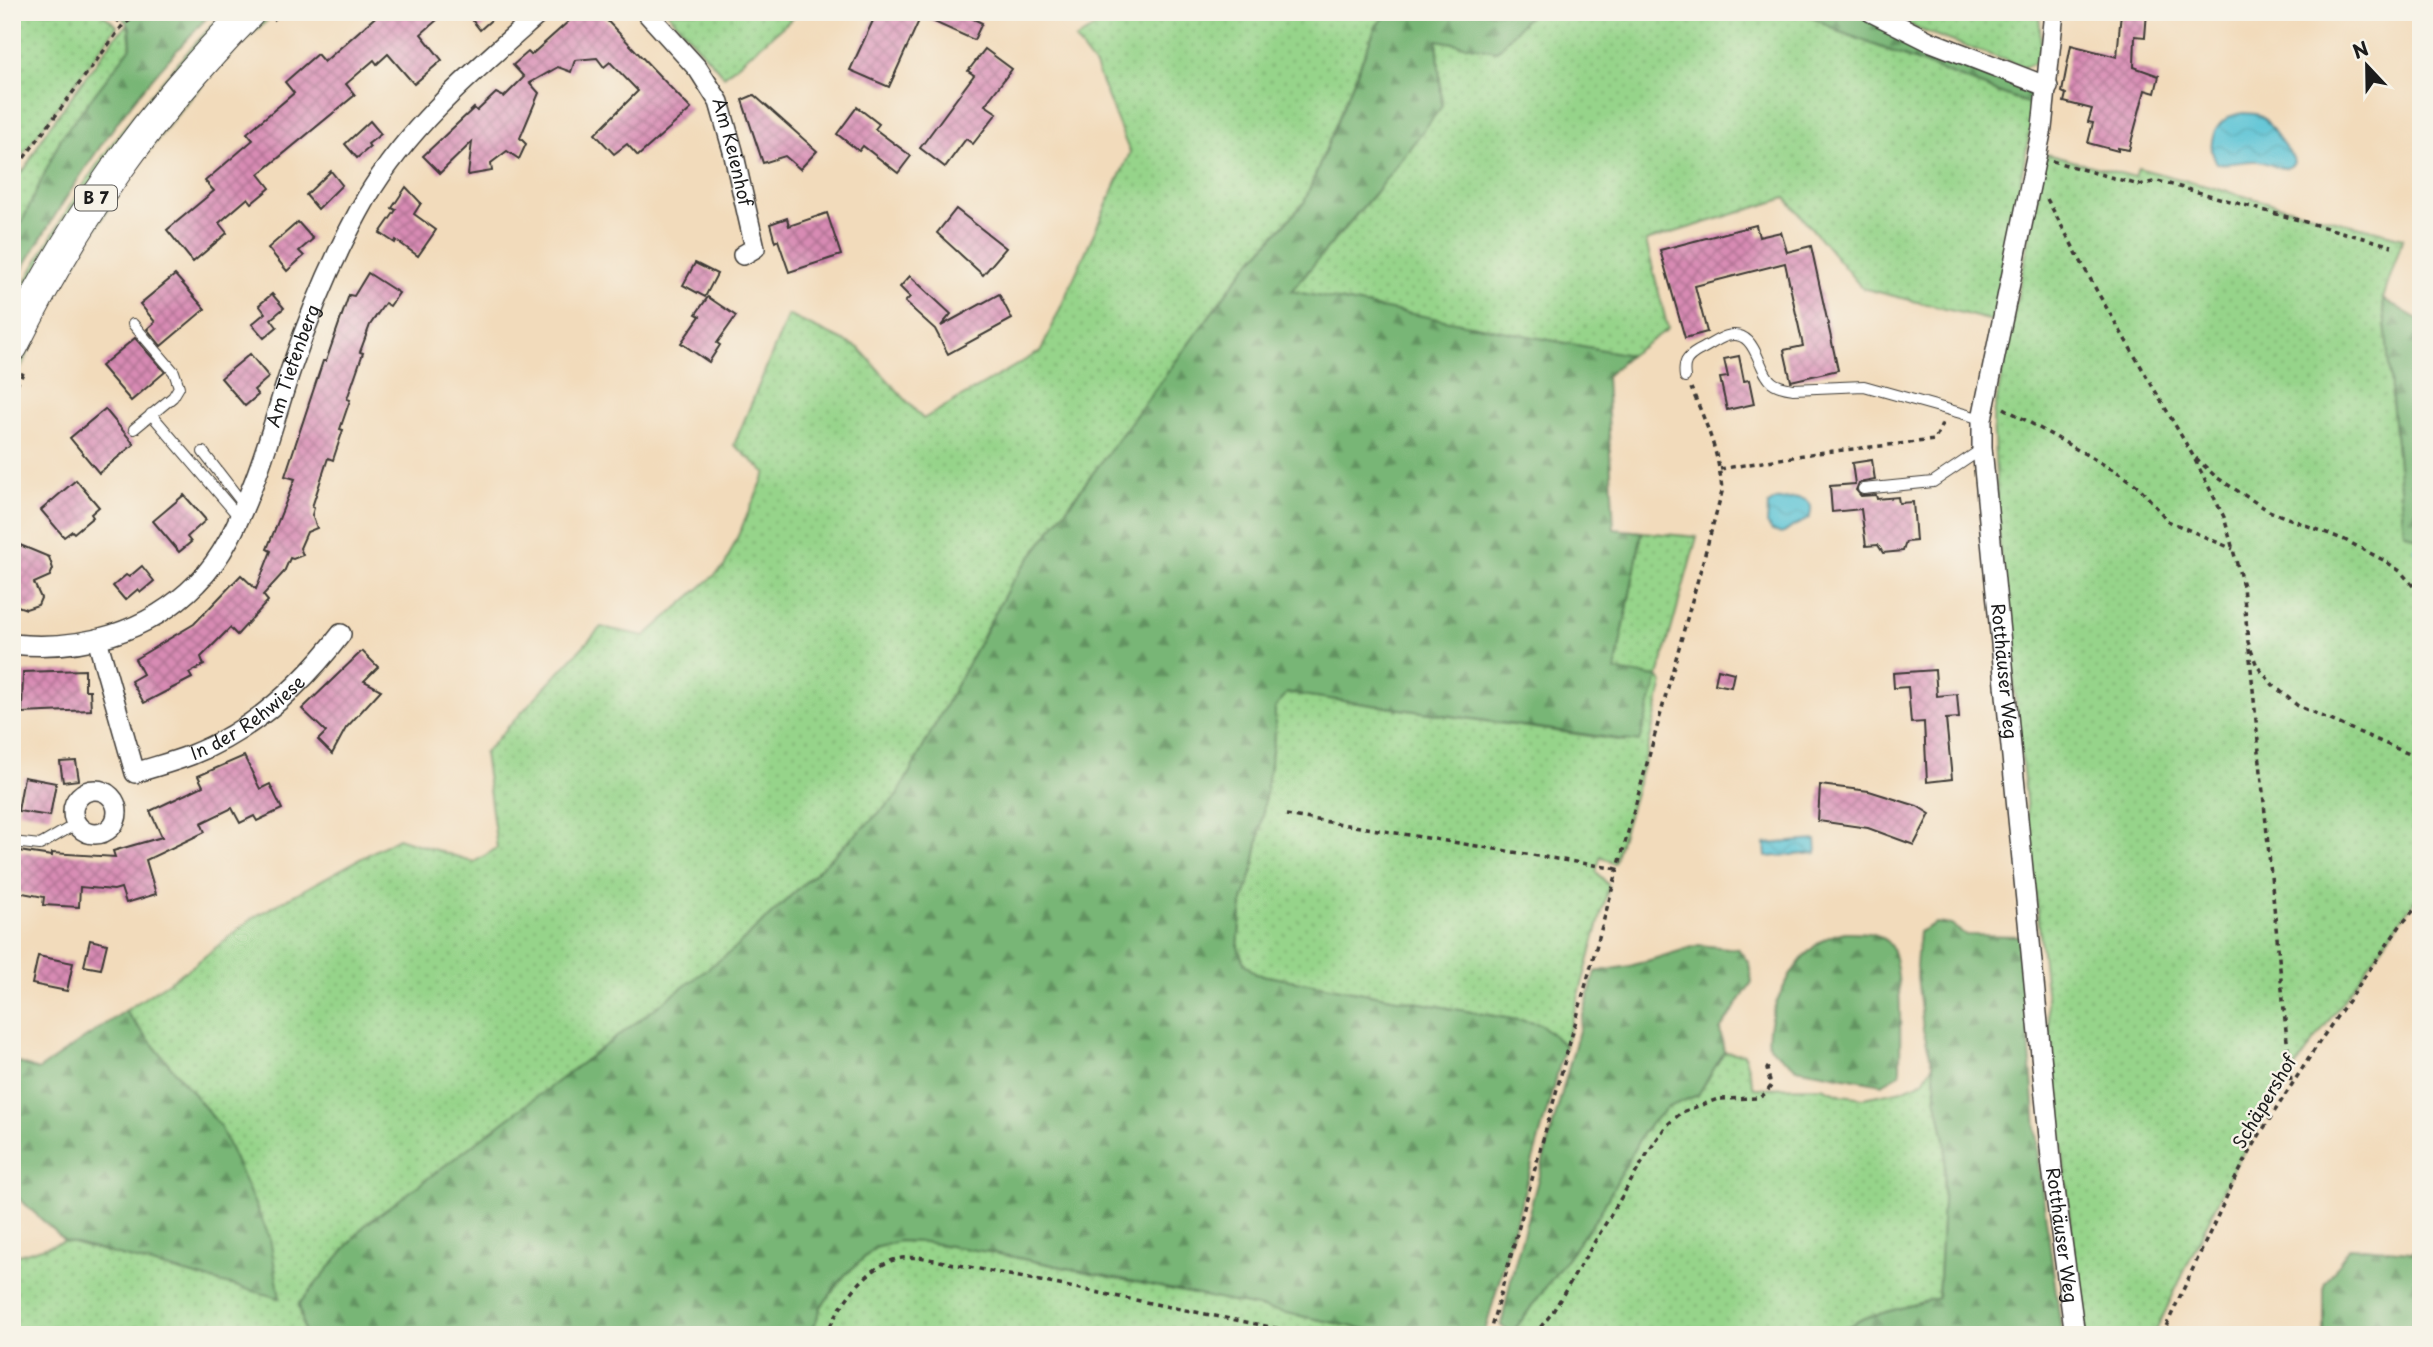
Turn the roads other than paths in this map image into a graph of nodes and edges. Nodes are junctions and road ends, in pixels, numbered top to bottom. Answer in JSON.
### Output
{"nodes":[{"id":1,"x":541,"y":12,"type":"edge"},
{"id":2,"x":646,"y":12,"type":"edge"},
{"id":3,"x":1871,"y":12,"type":"edge"},
{"id":4,"x":2054,"y":12,"type":"edge"},
{"id":5,"x":259,"y":18,"type":"edge"},
{"id":6,"x":2048,"y":87,"type":"junction"},
{"id":7,"x":743,"y":255,"type":"dead end"},
{"id":8,"x":133,"y":324,"type":"dead end"},
{"id":9,"x":19,"y":355,"type":"edge"},
{"id":10,"x":1685,"y":377,"type":"road end"},
{"id":11,"x":151,"y":414,"type":"junction"},
{"id":12,"x":1983,"y":419,"type":"junction"},
{"id":13,"x":134,"y":429,"type":"dead end"},
{"id":14,"x":1982,"y":448,"type":"junction"},
{"id":15,"x":203,"y":452,"type":"dead end"},
{"id":16,"x":1863,"y":489,"type":"dead end"},
{"id":17,"x":242,"y":511,"type":"junction"},
{"id":18,"x":341,"y":634,"type":"dead end"},
{"id":19,"x":97,"y":639,"type":"junction"},
{"id":20,"x":12,"y":643,"type":"edge"},
{"id":21,"x":135,"y":773,"type":"junction"},
{"id":22,"x":112,"y":797,"type":"junction"},
{"id":23,"x":76,"y":824,"type":"junction"},
{"id":24,"x":12,"y":842,"type":"edge"},
{"id":25,"x":2075,"y":1335,"type":"edge"}],
"edges":[{"from":1,"to":17,"type":"street","name":"Am Tiefenberg"},
{"from":2,"to":7,"type":"street","name":"Am Keienhof"},
{"from":3,"to":6,"type":"street"},
{"from":4,"to":6,"type":"street","name":"Rotthäuser Weg"},
{"from":5,"to":9,"type":"main road","number":"B 7"},
{"from":6,"to":12,"type":"street","name":"Rotthäuser Weg"},
{"from":8,"to":11,"type":"lane"},
{"from":10,"to":12,"type":"lane"},
{"from":11,"to":13,"type":"lane"},
{"from":11,"to":17,"type":"lane"},
{"from":12,"to":14,"type":"street","name":"Rotthäuser Weg"},
{"from":14,"to":16,"type":"lane"},
{"from":14,"to":25,"type":"street","name":"Rotthäuser Weg"},
{"from":15,"to":17,"type":"lane"},
{"from":17,"to":19,"type":"street","name":"Am Tiefenberg"},
{"from":18,"to":21,"type":"street","name":"In der Rehwiese"},
{"from":19,"to":20,"type":"street","name":"Am Tiefenberg"},
{"from":19,"to":21,"type":"street"},
{"from":21,"to":22,"type":"street","name":"In der Rehwiese"},
{"from":22,"to":23,"type":"street"},
{"from":22,"to":23,"type":"street"},
{"from":23,"to":24,"type":"lane"}]}
